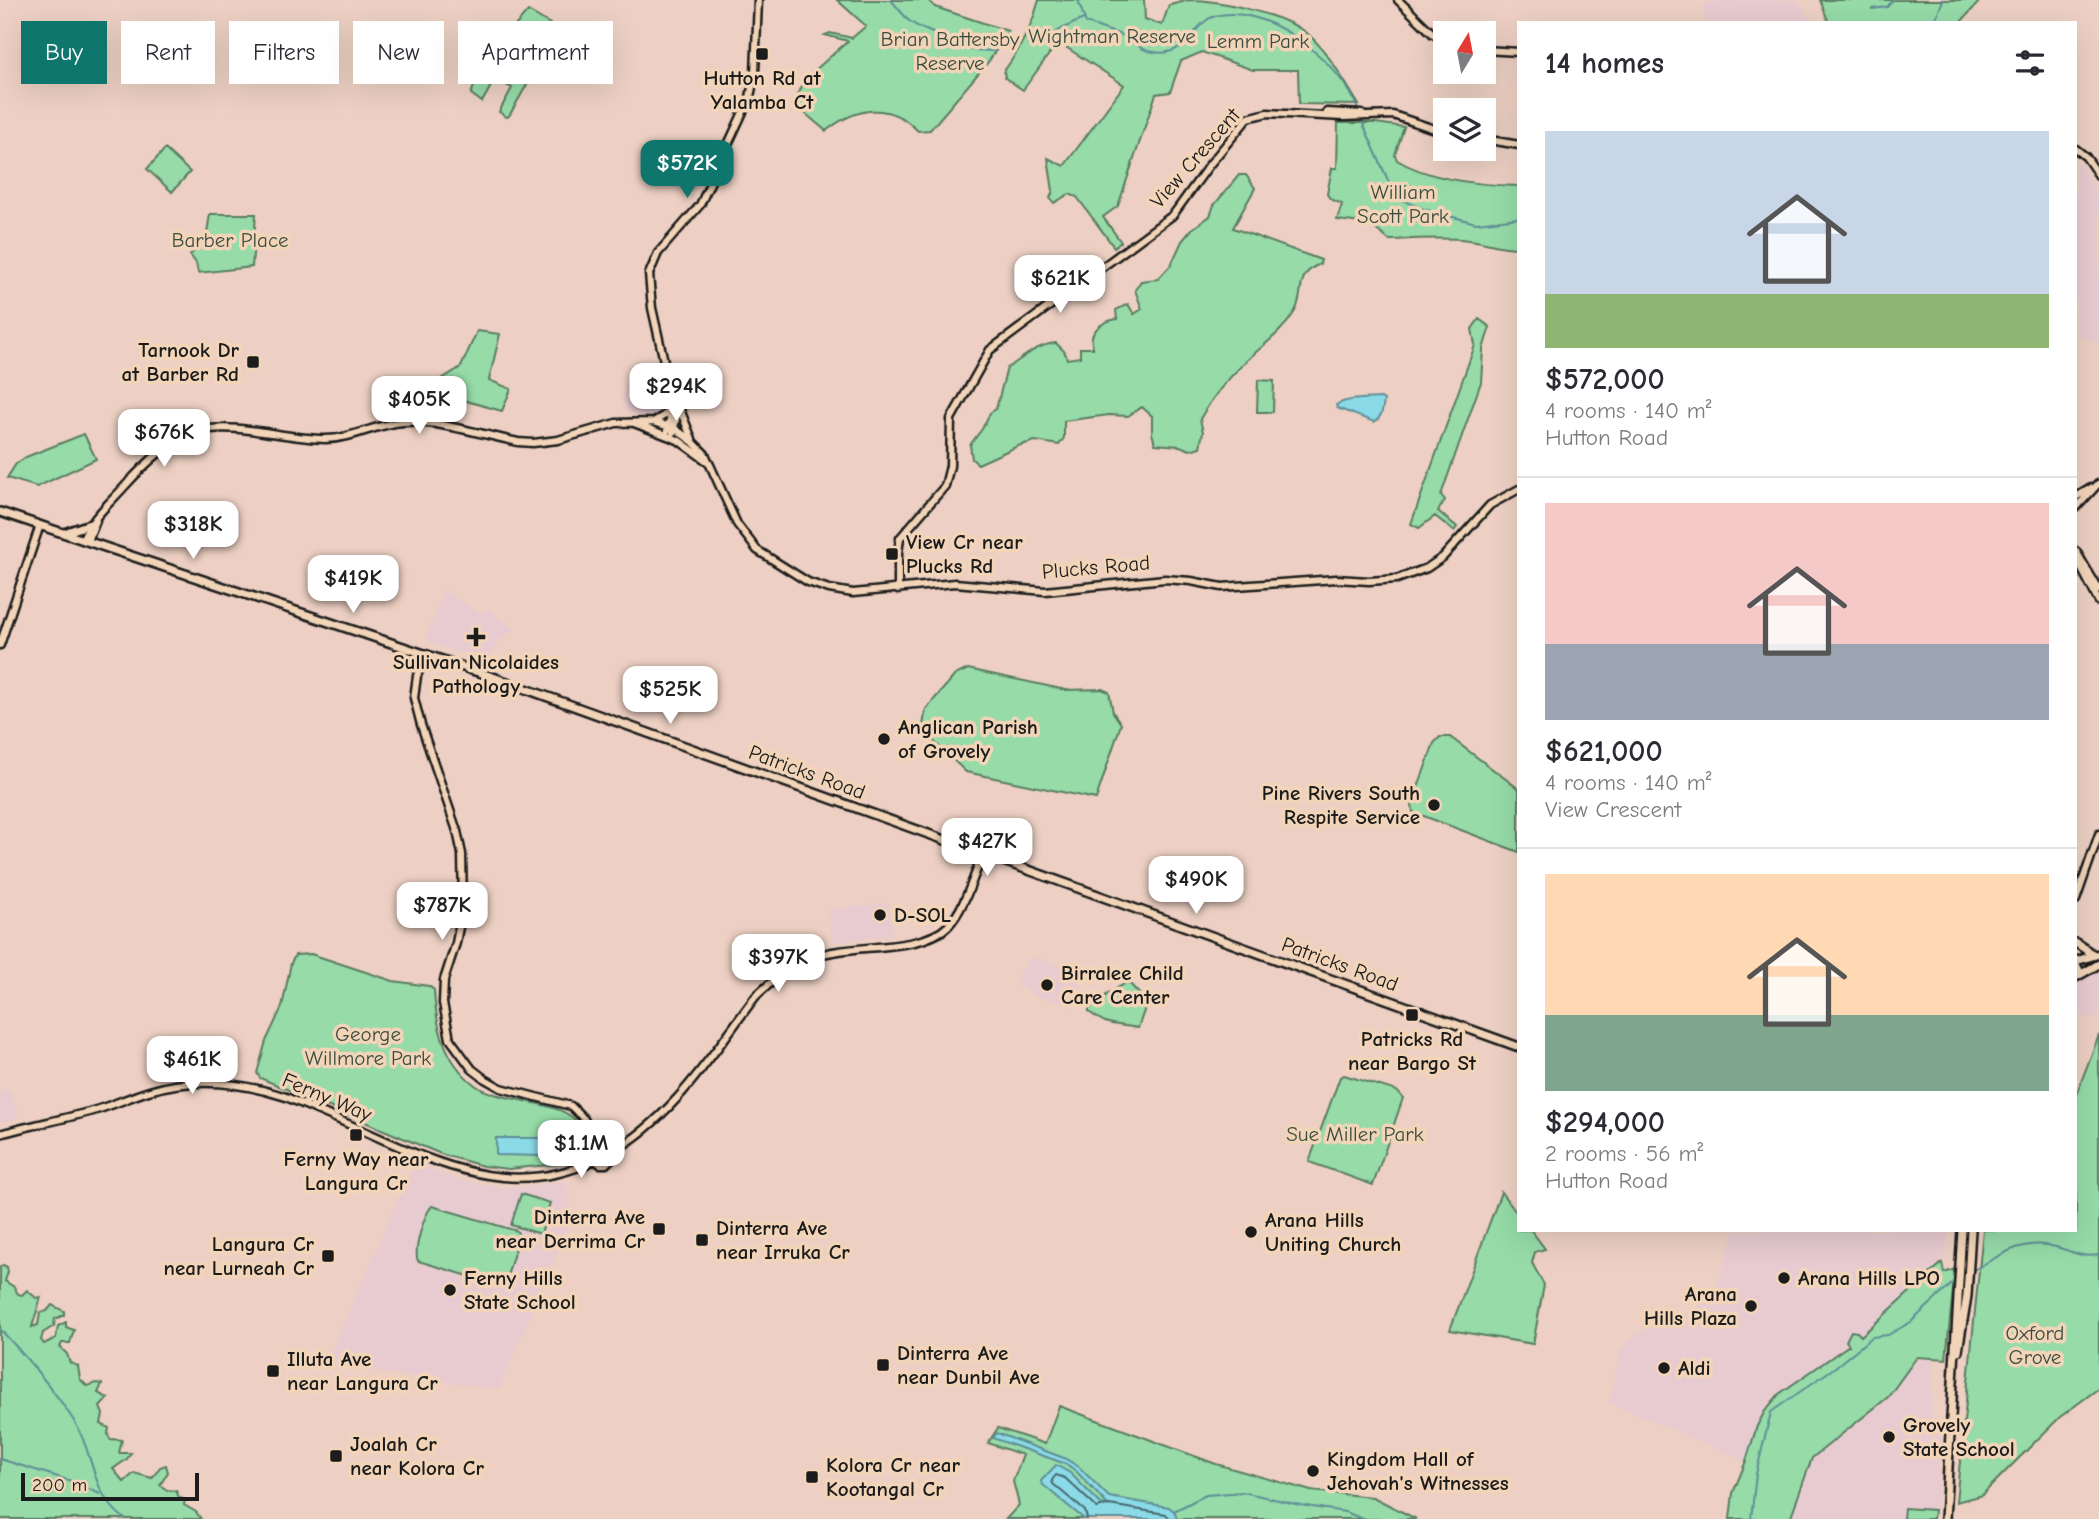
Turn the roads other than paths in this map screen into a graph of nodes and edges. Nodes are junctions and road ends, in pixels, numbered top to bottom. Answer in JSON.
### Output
{"nodes":[{"id":1,"x":758,"y":0,"type":"edge"},
{"id":2,"x":1398,"y":0,"type":"edge"},
{"id":3,"x":1433,"y":34,"type":"edge"},
{"id":4,"x":1496,"y":51,"type":"edge"},
{"id":5,"x":1517,"y":52,"type":"edge"},
{"id":6,"x":1433,"y":128,"type":"edge"},
{"id":7,"x":1496,"y":141,"type":"edge"},
{"id":8,"x":1517,"y":145,"type":"edge"},
{"id":9,"x":2077,"y":150,"type":"edge"},
{"id":10,"x":2099,"y":176,"type":"edge"},
{"id":11,"x":670,"y":388,"type":"junction"},
{"id":12,"x":671,"y":401,"type":"junction"},
{"id":13,"x":678,"y":406,"type":"junction"},
{"id":14,"x":653,"y":422,"type":"junction"},
{"id":15,"x":634,"y":423,"type":"junction"},
{"id":16,"x":670,"y":431,"type":"junction"},
{"id":17,"x":692,"y":441,"type":"junction"},
{"id":18,"x":706,"y":461,"type":"junction"},
{"id":19,"x":2099,"y":484,"type":"edge"},
{"id":20,"x":1517,"y":490,"type":"edge"},
{"id":21,"x":2077,"y":496,"type":"edge"},
{"id":22,"x":2077,"y":507,"type":"edge"},
{"id":23,"x":0,"y":512,"type":"edge"},
{"id":24,"x":93,"y":522,"type":"junction"},
{"id":25,"x":40,"y":525,"type":"junction"},
{"id":26,"x":64,"y":533,"type":"junction"},
{"id":27,"x":85,"y":540,"type":"junction"},
{"id":28,"x":2077,"y":553,"type":"edge"},
{"id":29,"x":2077,"y":560,"type":"edge"},
{"id":30,"x":898,"y":590,"type":"junction"},
{"id":31,"x":2099,"y":590,"type":"edge"},
{"id":32,"x":2099,"y":602,"type":"edge"},
{"id":33,"x":0,"y":646,"type":"edge"},
{"id":34,"x":426,"y":654,"type":"junction"},
{"id":35,"x":2099,"y":834,"type":"edge"},
{"id":36,"x":983,"y":854,"type":"junction"},
{"id":37,"x":2077,"y":897,"type":"edge"},
{"id":38,"x":2077,"y":944,"type":"edge"},
{"id":39,"x":2096,"y":954,"type":"edge"},
{"id":40,"x":2077,"y":963,"type":"edge"},
{"id":41,"x":2099,"y":964,"type":"edge"},
{"id":42,"x":2077,"y":975,"type":"edge"},
{"id":43,"x":1517,"y":1046,"type":"edge"},
{"id":44,"x":0,"y":1134,"type":"edge"},
{"id":45,"x":599,"y":1149,"type":"junction"},
{"id":46,"x":610,"y":1153,"type":"junction"},
{"id":47,"x":595,"y":1160,"type":"junction"},
{"id":48,"x":1958,"y":1232,"type":"edge"},
{"id":49,"x":1962,"y":1232,"type":"edge"},
{"id":50,"x":1971,"y":1232,"type":"edge"},
{"id":51,"x":1961,"y":1241,"type":"junction"},
{"id":52,"x":1955,"y":1368,"type":"junction"},
{"id":53,"x":1945,"y":1519,"type":"edge"}],
"edges":[{"from":1,"to":11,"type":"street"},
{"from":2,"to":3,"type":"street"},
{"from":4,"to":5,"type":"street"},
{"from":6,"to":30,"type":"street","name":"View Crescent"},
{"from":7,"to":8,"type":"street"},
{"from":9,"to":10,"type":"street"},
{"from":11,"to":12,"type":"street"},
{"from":11,"to":13,"type":"street"},
{"from":12,"to":14,"type":"street"},
{"from":12,"to":16,"type":"street"},
{"from":13,"to":16,"type":"street"},
{"from":13,"to":17,"type":"street"},
{"from":14,"to":15,"type":"street"},
{"from":14,"to":16,"type":"street"},
{"from":15,"to":16,"type":"street"},
{"from":15,"to":24,"type":"street"},
{"from":16,"to":17,"type":"street","name":"Plucks Road"},
{"from":16,"to":18,"type":"street","name":"Plucks Road"},
{"from":17,"to":18,"type":"street","name":"Plucks Road"},
{"from":18,"to":30,"type":"street","name":"Plucks Road"},
{"from":19,"to":21,"type":"street"},
{"from":19,"to":22,"type":"street"},
{"from":20,"to":30,"type":"street","name":"Plucks Road"},
{"from":23,"to":25,"type":"main road","name":"Patricks Road"},
{"from":24,"to":26,"type":"main road"},
{"from":24,"to":27,"type":"street"},
{"from":25,"to":26,"type":"main road","name":"Patricks Road"},
{"from":25,"to":33,"type":"street"},
{"from":26,"to":27,"type":"main road","name":"Patricks Road"},
{"from":27,"to":34,"type":"main road","name":"Patricks Road"},
{"from":28,"to":31,"type":"street"},
{"from":29,"to":32,"type":"street"},
{"from":34,"to":36,"type":"main road","name":"Patricks Road"},
{"from":34,"to":45,"type":"street"},
{"from":35,"to":37,"type":"street"},
{"from":36,"to":43,"type":"main road","name":"Patricks Road"},
{"from":36,"to":46,"type":"street","name":"Ferny Way"},
{"from":38,"to":39,"type":"main road"},
{"from":39,"to":40,"type":"main road"},
{"from":41,"to":42,"type":"main road"},
{"from":44,"to":47,"type":"street","name":"Ferny Way"},
{"from":45,"to":46,"type":"street"},
{"from":45,"to":47,"type":"street"},
{"from":46,"to":47,"type":"street","name":"Ferny Way"},
{"from":48,"to":51,"type":"main road"},
{"from":49,"to":51,"type":"main road"},
{"from":50,"to":52,"type":"main road"},
{"from":51,"to":52,"type":"main road"},
{"from":52,"to":53,"type":"main road"}]}
